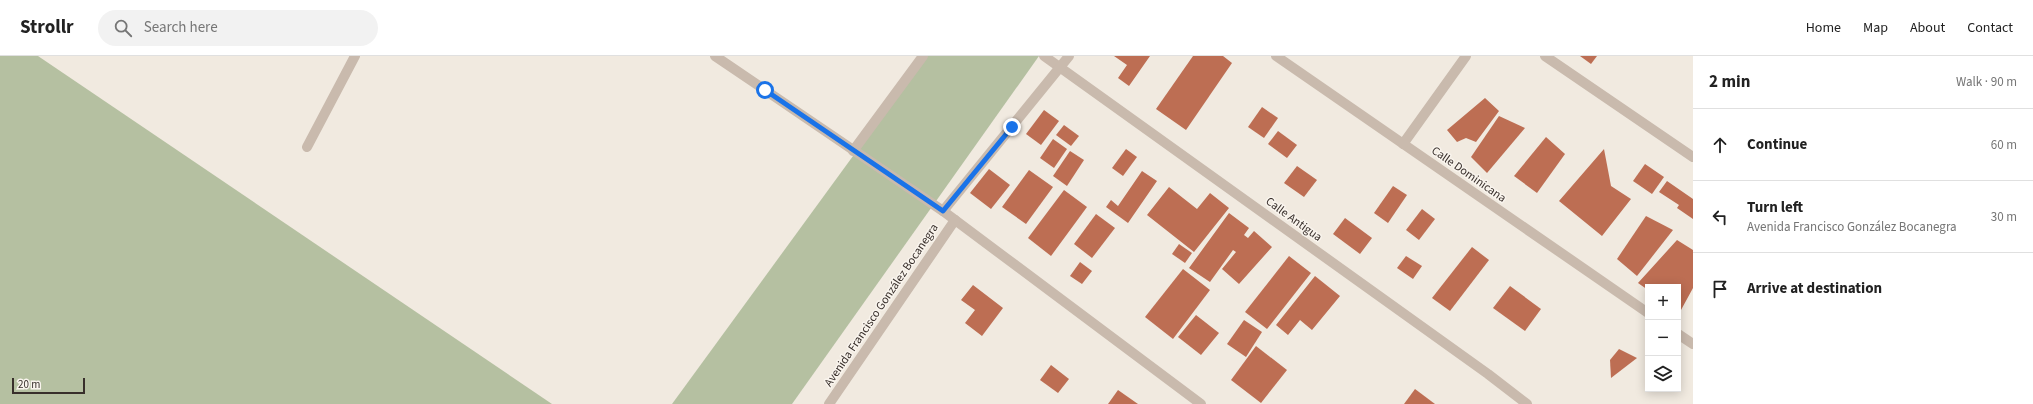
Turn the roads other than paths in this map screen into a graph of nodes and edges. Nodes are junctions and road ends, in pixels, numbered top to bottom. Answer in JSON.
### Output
{"nodes":[{"id":1,"x":355,"y":56,"type":"edge"},
{"id":2,"x":715,"y":56,"type":"edge"},
{"id":3,"x":923,"y":56,"type":"edge"},
{"id":4,"x":1044,"y":56,"type":"edge"},
{"id":5,"x":1069,"y":56,"type":"edge"},
{"id":6,"x":1276,"y":56,"type":"edge"},
{"id":7,"x":1466,"y":56,"type":"edge"},
{"id":8,"x":1546,"y":56,"type":"edge"},
{"id":9,"x":1061,"y":67,"type":"junction"},
{"id":10,"x":1403,"y":144,"type":"junction"},
{"id":11,"x":307,"y":147,"type":"dead end"},
{"id":12,"x":853,"y":151,"type":"junction"},
{"id":13,"x":1693,"y":157,"type":"edge"},
{"id":14,"x":943,"y":211,"type":"junction"},
{"id":15,"x":955,"y":220,"type":"junction"},
{"id":16,"x":1645,"y":311,"type":"edge"},
{"id":17,"x":1681,"y":336,"type":"edge"},
{"id":18,"x":1693,"y":344,"type":"edge"},
{"id":19,"x":833,"y":403,"type":"edge"},
{"id":20,"x":1201,"y":404,"type":"edge"},
{"id":21,"x":1527,"y":404,"type":"edge"}],
"edges":[{"from":1,"to":11,"type":"street"},
{"from":2,"to":12,"type":"street"},
{"from":3,"to":12,"type":"street"},
{"from":4,"to":9,"type":"street","name":"Calle Antigua"},
{"from":5,"to":9,"type":"street","name":"Avenida Francisco González Bocanegra"},
{"from":6,"to":10,"type":"street","name":"Calle Dominicana"},
{"from":7,"to":10,"type":"street"},
{"from":8,"to":13,"type":"street"},
{"from":9,"to":14,"type":"street","name":"Avenida Francisco González Bocanegra"},
{"from":9,"to":21,"type":"street","name":"Calle Antigua"},
{"from":10,"to":16,"type":"street","name":"Calle Dominicana"},
{"from":12,"to":14,"type":"street"},
{"from":14,"to":15,"type":"street"},
{"from":15,"to":19,"type":"street","name":"Avenida Francisco González Bocanegra"},
{"from":15,"to":20,"type":"street"},
{"from":17,"to":18,"type":"street"}]}
